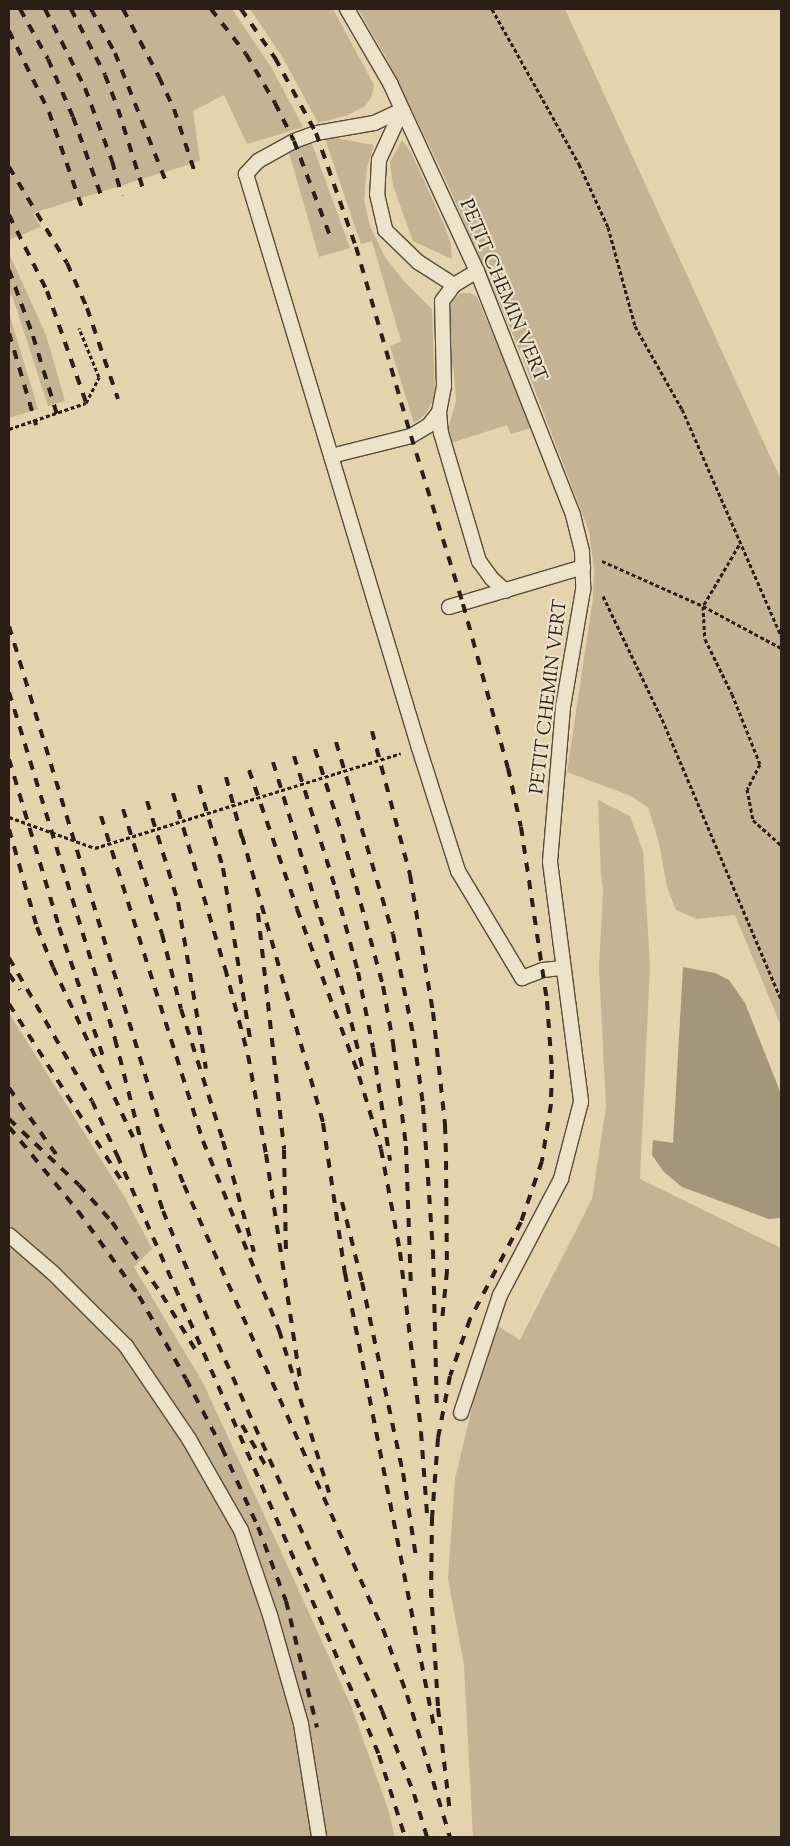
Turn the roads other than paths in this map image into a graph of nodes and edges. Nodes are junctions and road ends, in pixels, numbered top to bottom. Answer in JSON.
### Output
{"nodes":[{"id":1,"x":347,"y":9,"type":"edge"},
{"id":2,"x":402,"y":110,"type":"junction"},
{"id":3,"x":476,"y":271,"type":"junction"},
{"id":4,"x":454,"y":286,"type":"junction"},
{"id":5,"x":438,"y":412,"type":"junction"},
{"id":6,"x":331,"y":456,"type":"junction"},
{"id":7,"x":582,"y":567,"type":"junction"},
{"id":8,"x":506,"y":591,"type":"junction"},
{"id":9,"x":449,"y":607,"type":"dead end"},
{"id":10,"x":564,"y":968,"type":"junction"},
{"id":11,"x":9,"y":1235,"type":"edge"},
{"id":12,"x":461,"y":1413,"type":"dead end"},
{"id":13,"x":319,"y":1837,"type":"edge"}],
"edges":[{"from":1,"to":2,"type":"lane","name":"PETIT CHEMIN VERT"},
{"from":2,"to":3,"type":"lane","name":"PETIT CHEMIN VERT"},
{"from":2,"to":4,"type":"lane"},
{"from":2,"to":6,"type":"lane"},
{"from":3,"to":4,"type":"lane"},
{"from":3,"to":7,"type":"lane","name":"PETIT CHEMIN VERT"},
{"from":4,"to":5,"type":"lane"},
{"from":5,"to":6,"type":"lane"},
{"from":5,"to":8,"type":"lane"},
{"from":6,"to":10,"type":"lane"},
{"from":7,"to":8,"type":"lane"},
{"from":7,"to":10,"type":"lane","name":"PETIT CHEMIN VERT"},
{"from":8,"to":9,"type":"lane"},
{"from":10,"to":12,"type":"lane","name":"PETIT CHEMIN VERT"},
{"from":11,"to":13,"type":"lane"}]}
